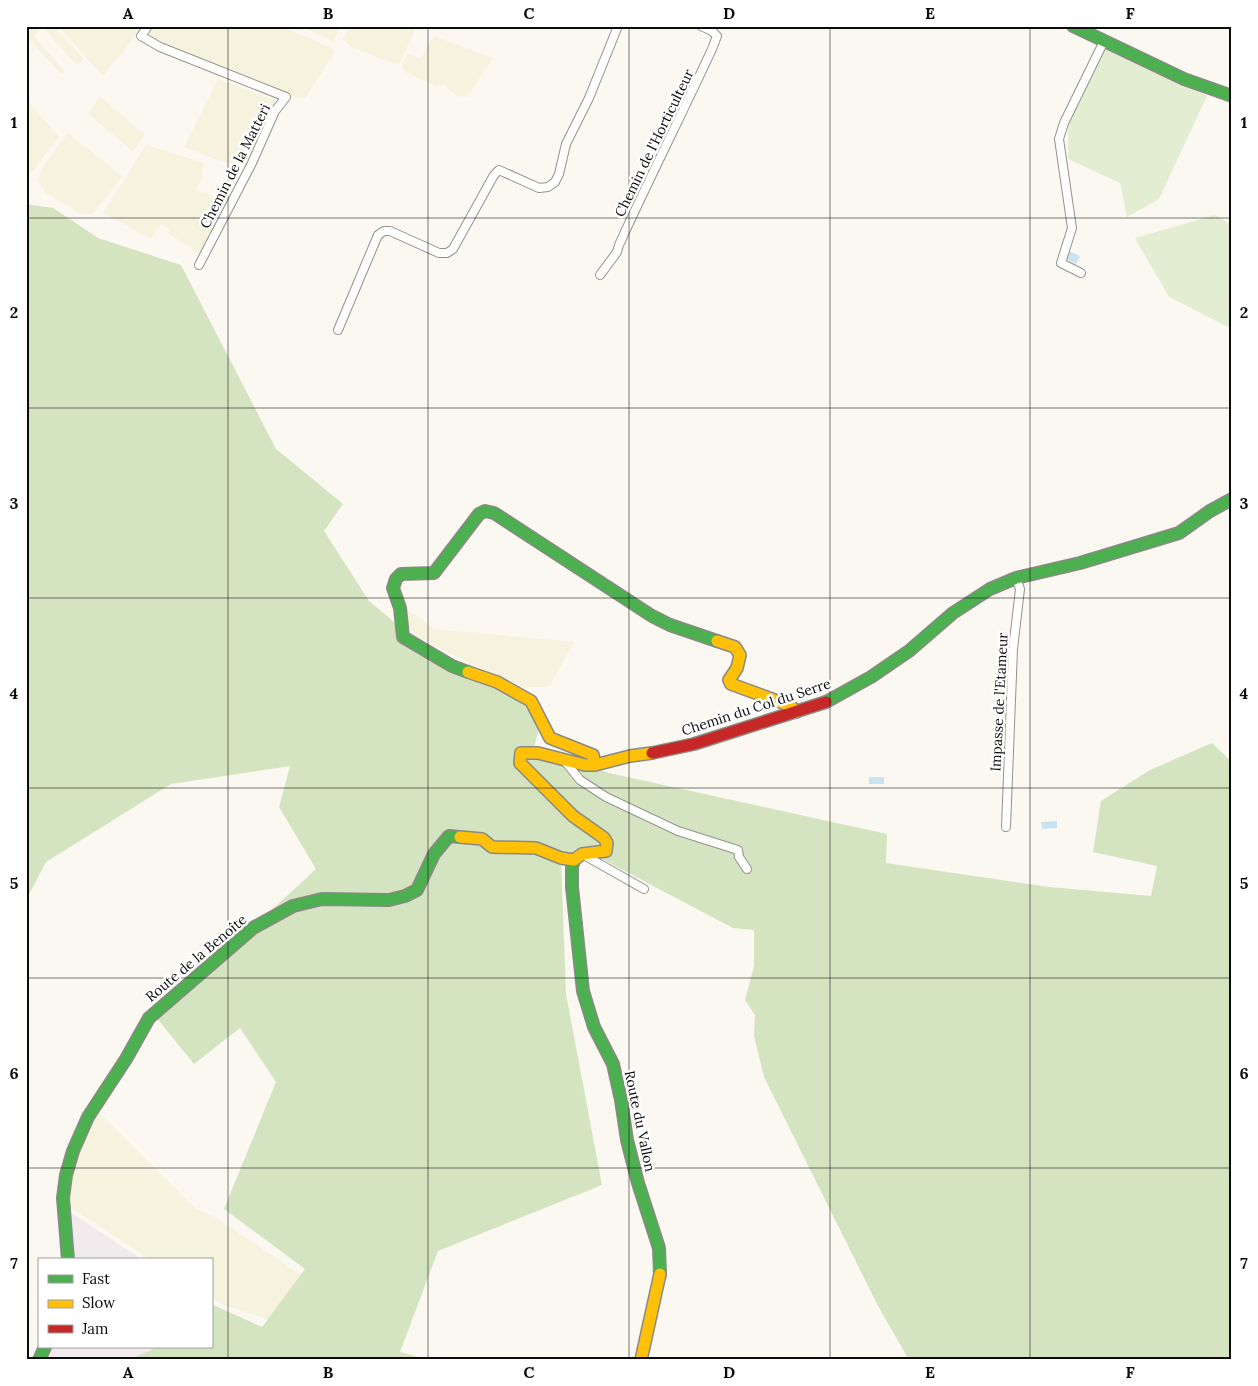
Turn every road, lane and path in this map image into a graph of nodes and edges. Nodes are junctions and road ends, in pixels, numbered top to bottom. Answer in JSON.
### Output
{"nodes":[{"id":1,"x":148,"y":26,"type":"edge"},
{"id":2,"x":618,"y":26,"type":"edge"},
{"id":3,"x":701,"y":26,"type":"edge"},
{"id":4,"x":1073,"y":26,"type":"edge"},
{"id":5,"x":1104,"y":41,"type":"junction"},
{"id":6,"x":1232,"y":96,"type":"edge"},
{"id":7,"x":199,"y":265,"type":"dead end"},
{"id":8,"x":1081,"y":273,"type":"dead end"},
{"id":9,"x":600,"y":275,"type":"dead end"},
{"id":10,"x":338,"y":330,"type":"dead end"},
{"id":11,"x":1232,"y":499,"type":"edge"},
{"id":12,"x":1016,"y":578,"type":"junction"},
{"id":13,"x":796,"y":712,"type":"junction"},
{"id":14,"x":563,"y":759,"type":"junction"},
{"id":15,"x":595,"y":764,"type":"junction"},
{"id":16,"x":1006,"y":827,"type":"dead end"},
{"id":17,"x":578,"y":857,"type":"junction"},
{"id":18,"x":747,"y":869,"type":"dead end"},
{"id":19,"x":644,"y":889,"type":"dead end"},
{"id":20,"x":68,"y":1258,"type":"edge"},
{"id":21,"x":44,"y":1348,"type":"edge"},
{"id":22,"x":39,"y":1360,"type":"edge"},
{"id":23,"x":642,"y":1360,"type":"edge"}],
"edges":[{"from":1,"to":7,"type":"street","name":"Chemin de la Matteri"},
{"from":2,"to":10,"type":"street"},
{"from":3,"to":9,"type":"street","name":"Chemin de l'Horticulteur"},
{"from":4,"to":5,"type":"street"},
{"from":5,"to":6,"type":"street"},
{"from":5,"to":8,"type":"street"},
{"from":11,"to":12,"type":"street","name":"Chemin du Col du Serre"},
{"from":12,"to":13,"type":"street","name":"Chemin du Col du Serre"},
{"from":12,"to":16,"type":"street","name":"Impasse de l'Etameur"},
{"from":13,"to":15,"type":"street","name":"Chemin du Col du Serre"},
{"from":13,"to":15,"type":"street"},
{"from":14,"to":15,"type":"street","name":"Chemin du Col du Serre"},
{"from":14,"to":17,"type":"street","name":"Chemin du Col du Serre"},
{"from":14,"to":18,"type":"street"},
{"from":17,"to":19,"type":"street"},
{"from":17,"to":20,"type":"street","name":"Route de la Benoîte"},
{"from":17,"to":23,"type":"street","name":"Route du Vallon"},
{"from":21,"to":22,"type":"street"}]}
